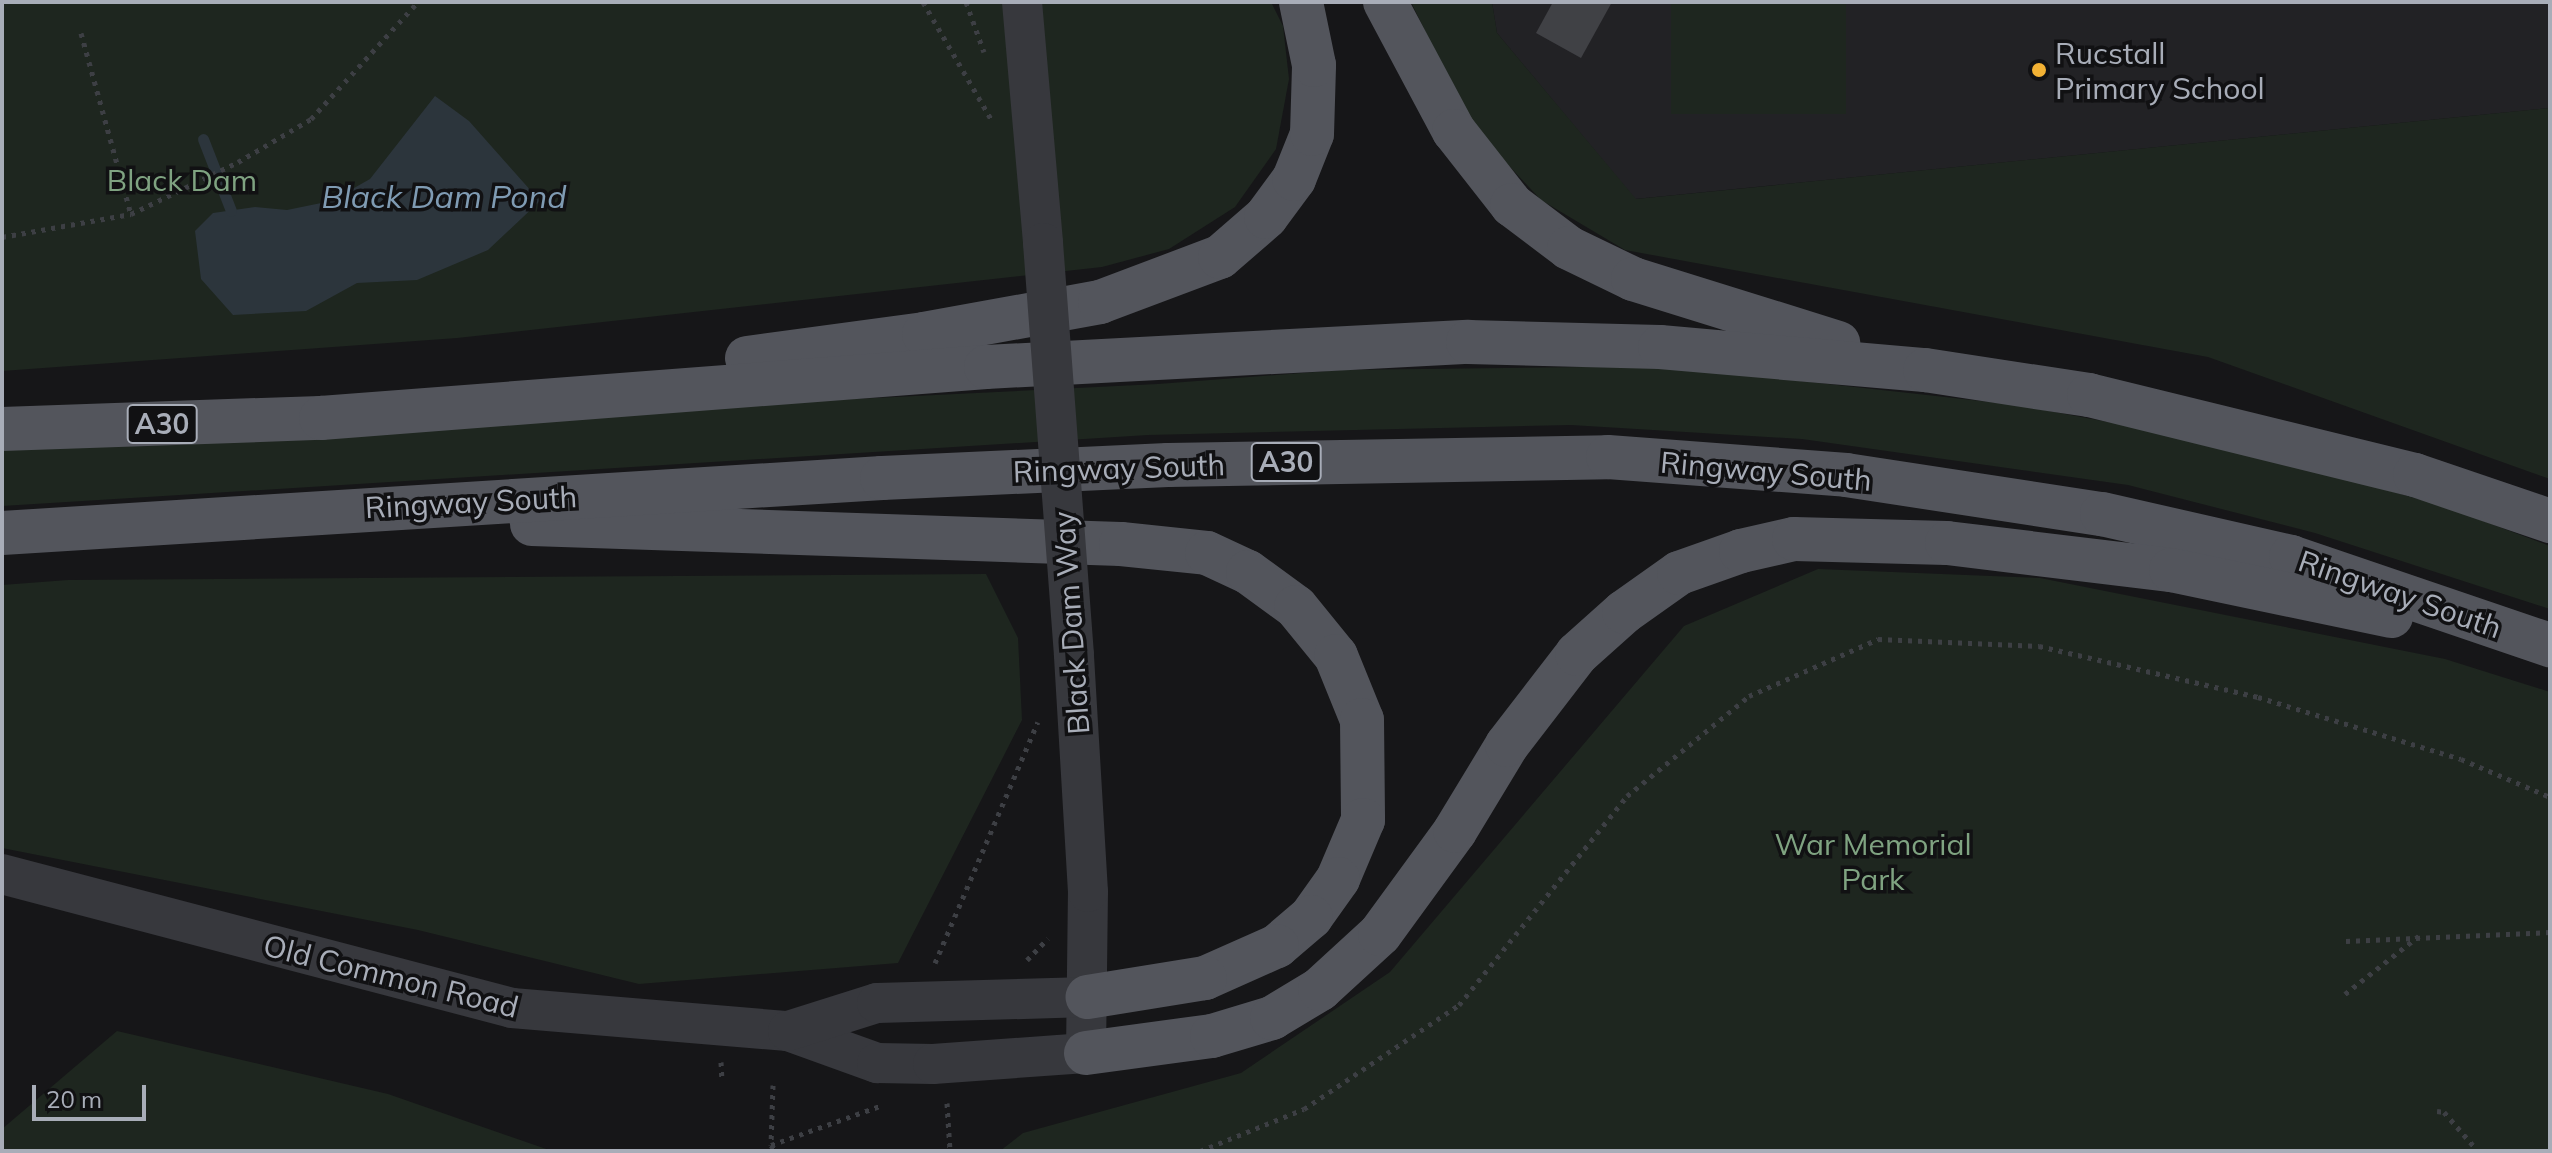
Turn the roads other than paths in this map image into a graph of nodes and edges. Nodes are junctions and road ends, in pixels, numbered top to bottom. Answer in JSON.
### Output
{"nodes":[{"id":1,"x":1022,"y":2,"type":"edge"},
{"id":2,"x":1301,"y":2,"type":"edge"},
{"id":3,"x":1385,"y":2,"type":"edge"},
{"id":4,"x":1925,"y":370,"type":"junction"},
{"id":5,"x":321,"y":418,"type":"junction"},
{"id":6,"x":2,"y":429,"type":"edge"},
{"id":7,"x":264,"y":515,"type":"junction"},
{"id":8,"x":2550,"y":521,"type":"edge"},
{"id":9,"x":2,"y":533,"type":"edge"},
{"id":10,"x":2550,"y":647,"type":"edge"},
{"id":11,"x":2,"y":874,"type":"edge"},
{"id":12,"x":1088,"y":997,"type":"junction"},
{"id":13,"x":788,"y":1031,"type":"junction"},
{"id":14,"x":1086,"y":1053,"type":"junction"}],
"edges":[{"from":1,"to":12,"type":"street","name":"Black Dam Way","bridge":true},
{"from":2,"to":5,"type":"main road"},
{"from":3,"to":4,"type":"main road"},
{"from":4,"to":5,"type":"main road","number":"A30"},
{"from":4,"to":8,"type":"main road","number":"A30"},
{"from":5,"to":6,"type":"main road","number":"A30"},
{"from":7,"to":9,"type":"main road","name":"Ringway South","number":"A30"},
{"from":7,"to":10,"type":"main road","name":"Ringway South","number":"A30"},
{"from":7,"to":12,"type":"main road"},
{"from":10,"to":14,"type":"main road"},
{"from":11,"to":13,"type":"street","name":"Old Common Road"},
{"from":12,"to":13,"type":"street","name":"Old Common Road"},
{"from":12,"to":14,"type":"street","name":"Black Dam Way"},
{"from":13,"to":14,"type":"street","name":"Old Common Road"}]}
